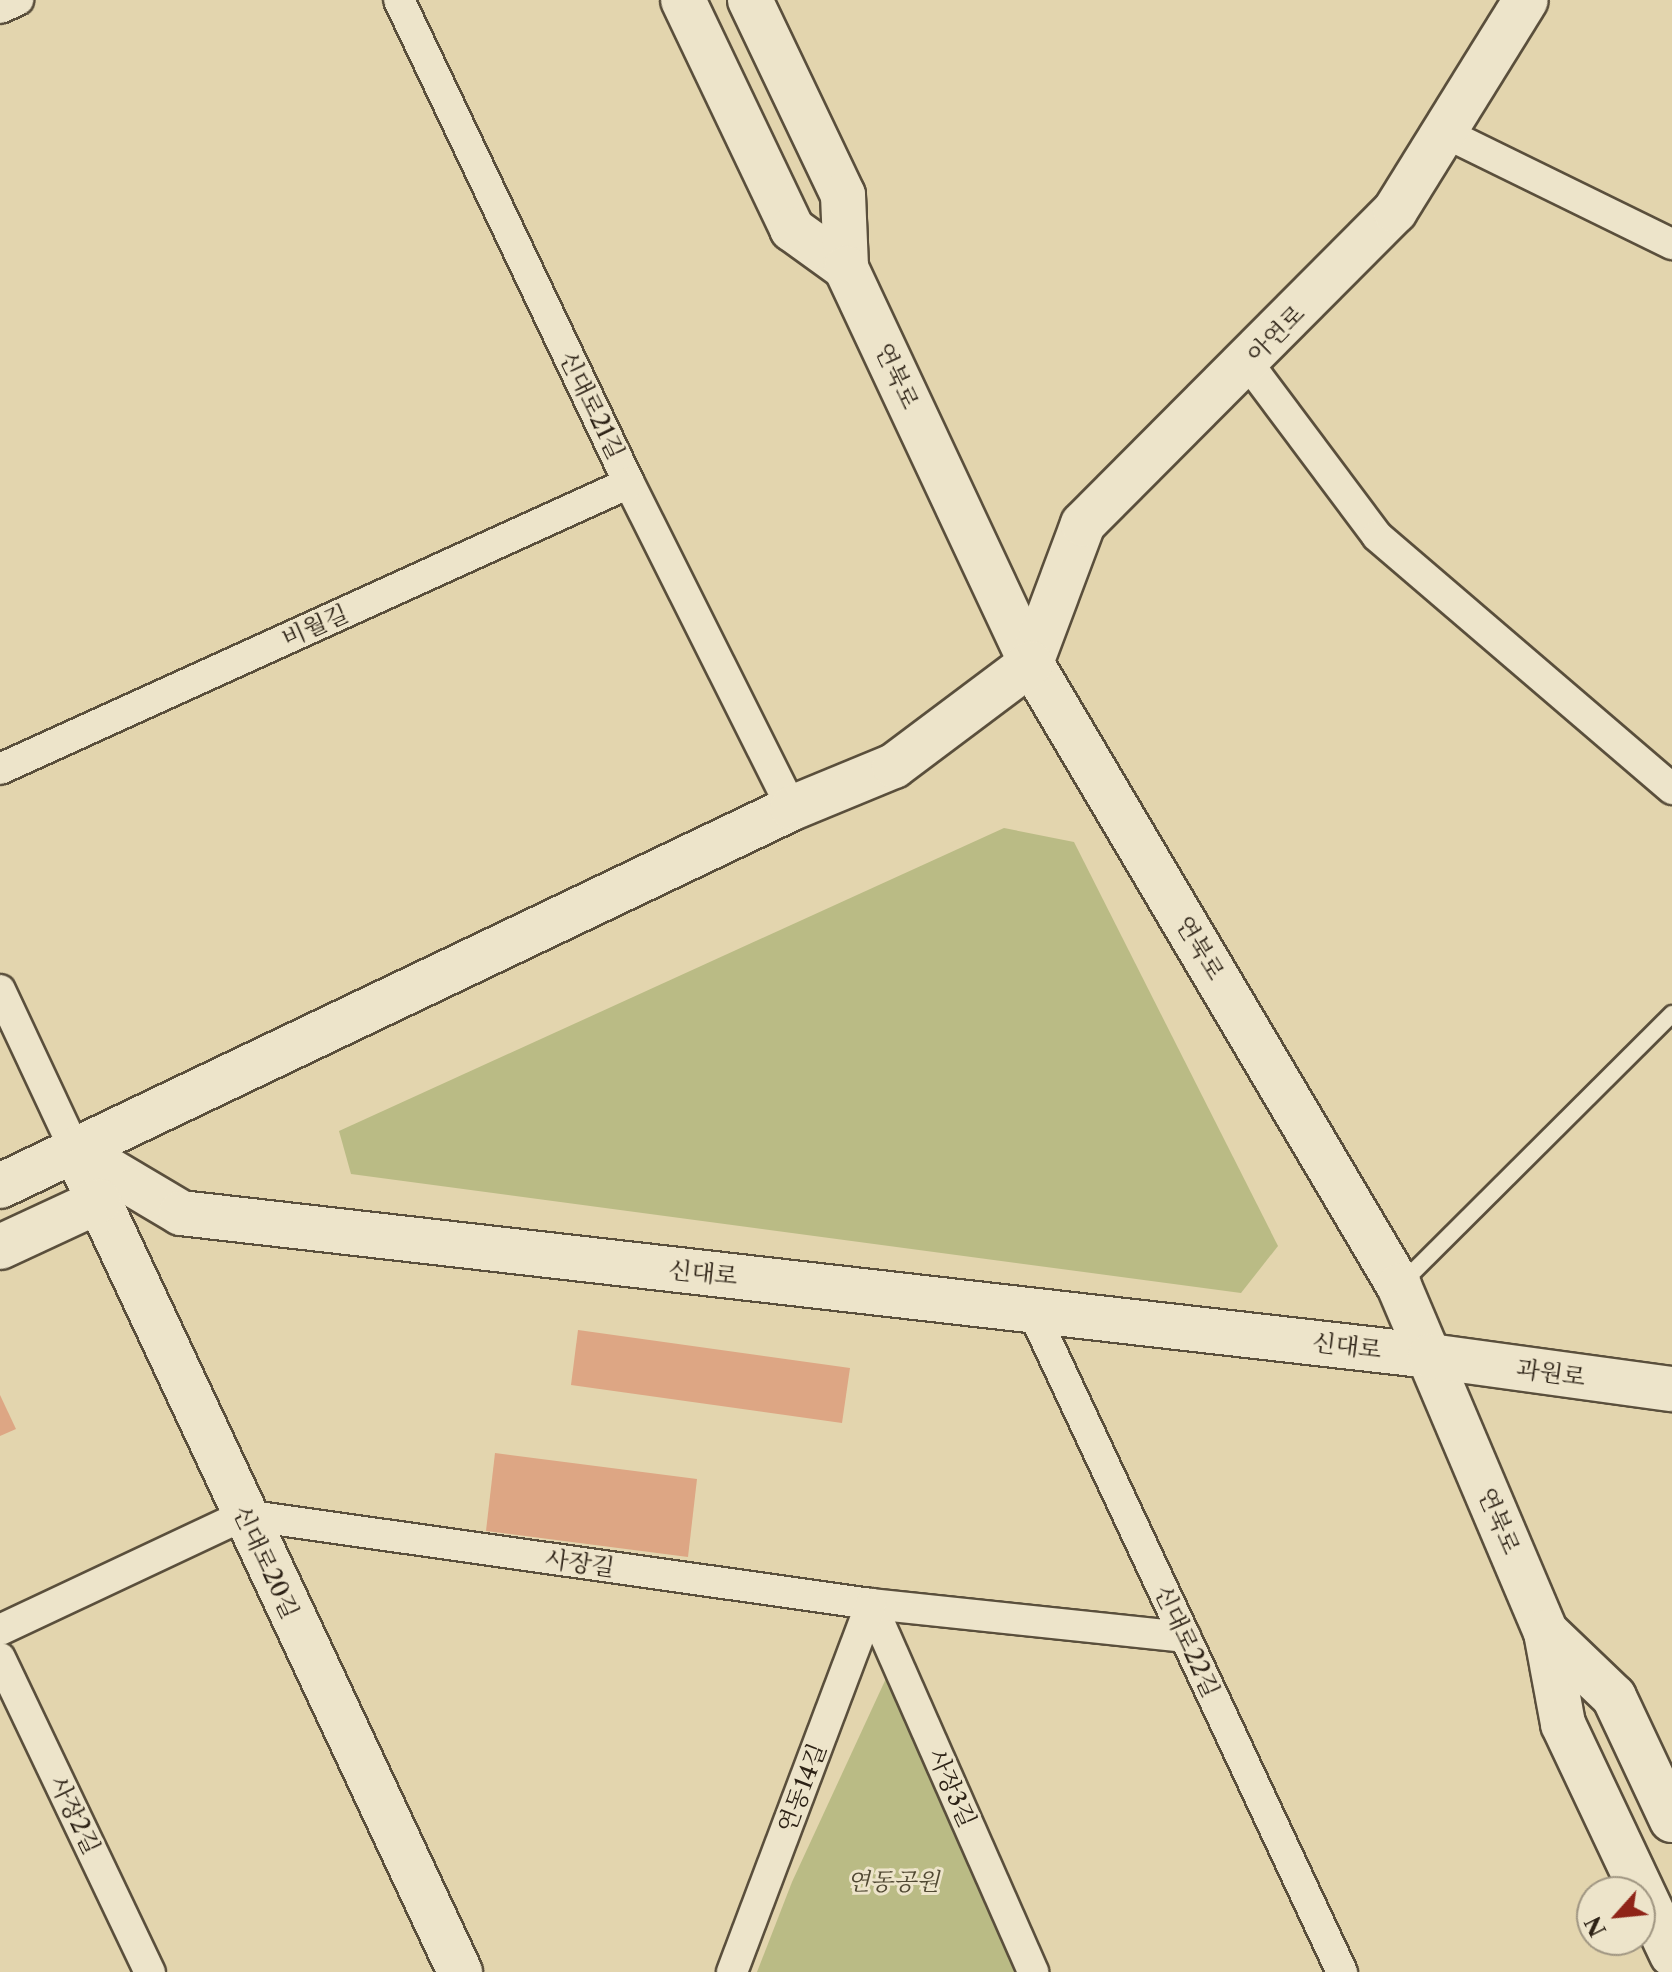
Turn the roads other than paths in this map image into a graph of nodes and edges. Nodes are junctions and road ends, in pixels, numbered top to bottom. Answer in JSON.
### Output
{"nodes":[{"id":1,"x":18,"y":0,"type":"edge"},
{"id":2,"x":399,"y":0,"type":"edge"},
{"id":3,"x":683,"y":0,"type":"edge"},
{"id":4,"x":750,"y":0,"type":"edge"},
{"id":5,"x":1526,"y":0,"type":"edge"},
{"id":6,"x":0,"y":8,"type":"edge"},
{"id":7,"x":1445,"y":133,"type":"junction"},
{"id":8,"x":1672,"y":244,"type":"edge"},
{"id":9,"x":846,"y":268,"type":"junction"},
{"id":10,"x":1247,"y":362,"type":"junction"},
{"id":11,"x":629,"y":483,"type":"junction"},
{"id":12,"x":1031,"y":663,"type":"junction"},
{"id":13,"x":0,"y":769,"type":"edge"},
{"id":14,"x":1672,"y":789,"type":"edge"},
{"id":15,"x":792,"y":808,"type":"junction"},
{"id":16,"x":0,"y":990,"type":"edge"},
{"id":17,"x":1672,"y":1014,"type":"edge"},
{"id":18,"x":75,"y":1150,"type":"junction"},
{"id":19,"x":0,"y":1186,"type":"edge"},
{"id":20,"x":99,"y":1201,"type":"junction"},
{"id":21,"x":0,"y":1247,"type":"edge"},
{"id":22,"x":1399,"y":1286,"type":"junction"},
{"id":23,"x":1032,"y":1310,"type":"junction"},
{"id":24,"x":1430,"y":1356,"type":"junction"},
{"id":25,"x":1672,"y":1389,"type":"edge"},
{"id":26,"x":244,"y":1515,"type":"junction"},
{"id":27,"x":871,"y":1604,"type":"junction"},
{"id":28,"x":0,"y":1630,"type":"edge"},
{"id":29,"x":1546,"y":1632,"type":"junction"},
{"id":30,"x":1185,"y":1637,"type":"junction"},
{"id":31,"x":0,"y":1658,"type":"edge"},
{"id":32,"x":1672,"y":1820,"type":"edge"},
{"id":33,"x":1672,"y":1955,"type":"edge"},
{"id":34,"x":150,"y":1972,"type":"edge"},
{"id":35,"x":460,"y":1972,"type":"edge"},
{"id":36,"x":732,"y":1972,"type":"edge"},
{"id":37,"x":1033,"y":1972,"type":"edge"},
{"id":38,"x":1342,"y":1972,"type":"edge"}],
"edges":[{"from":1,"to":6,"type":"street"},
{"from":2,"to":11,"type":"street","name":"신대로21길"},
{"from":3,"to":9,"type":"main road","name":"연북로"},
{"from":4,"to":9,"type":"main road","name":"연북로"},
{"from":5,"to":7,"type":"main road","name":"아연로"},
{"from":7,"to":8,"type":"street"},
{"from":7,"to":10,"type":"main road","name":"아연로"},
{"from":9,"to":12,"type":"main road","name":"연북로"},
{"from":10,"to":12,"type":"main road","name":"아연로"},
{"from":10,"to":14,"type":"street"},
{"from":11,"to":13,"type":"street","name":"비월길"},
{"from":11,"to":15,"type":"street","name":"신대로21길"},
{"from":12,"to":15,"type":"main road"},
{"from":12,"to":22,"type":"main road","name":"연북로"},
{"from":15,"to":18,"type":"main road"},
{"from":16,"to":18,"type":"street"},
{"from":17,"to":22,"type":"lane"},
{"from":18,"to":19,"type":"main road"},
{"from":18,"to":20,"type":"main road","name":"신대로20길"},
{"from":18,"to":23,"type":"main road","name":"신대로"},
{"from":20,"to":21,"type":"main road"},
{"from":20,"to":26,"type":"main road","name":"신대로20길"},
{"from":22,"to":24,"type":"main road","name":"연북로"},
{"from":23,"to":24,"type":"main road","name":"신대로"},
{"from":23,"to":30,"type":"street","name":"신대로22길"},
{"from":24,"to":25,"type":"main road","name":"과원로"},
{"from":24,"to":29,"type":"main road","name":"연북로"},
{"from":26,"to":27,"type":"street","name":"사장길"},
{"from":26,"to":28,"type":"street"},
{"from":26,"to":35,"type":"main road","name":"신대로20길"},
{"from":27,"to":30,"type":"street","name":"사장길"},
{"from":27,"to":36,"type":"street","name":"연동14길"},
{"from":27,"to":37,"type":"street","name":"사장3길"},
{"from":29,"to":32,"type":"main road","name":"연북로"},
{"from":29,"to":33,"type":"main road","name":"연북로"},
{"from":30,"to":38,"type":"street","name":"신대로22길"},
{"from":31,"to":34,"type":"street","name":"사장2길"}]}
